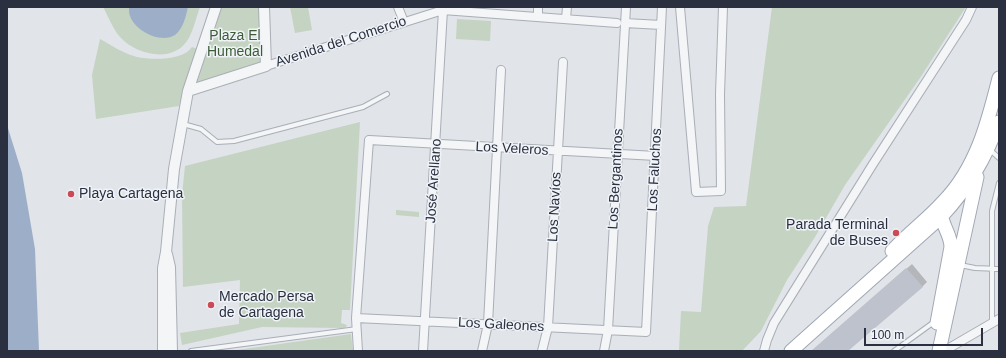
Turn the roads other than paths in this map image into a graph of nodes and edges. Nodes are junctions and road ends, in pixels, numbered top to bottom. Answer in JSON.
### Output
{"nodes":[{"id":1,"x":216,"y":7,"type":"edge"},
{"id":2,"x":264,"y":7,"type":"edge"},
{"id":3,"x":398,"y":7,"type":"edge"},
{"id":4,"x":538,"y":7,"type":"edge"},
{"id":5,"x":567,"y":7,"type":"edge"},
{"id":6,"x":626,"y":7,"type":"edge"},
{"id":7,"x":662,"y":7,"type":"edge"},
{"id":8,"x":680,"y":7,"type":"edge"},
{"id":9,"x":723,"y":7,"type":"edge"},
{"id":10,"x":972,"y":7,"type":"edge"},
{"id":11,"x":443,"y":10,"type":"junction"},
{"id":12,"x":538,"y":16,"type":"junction"},
{"id":13,"x":566,"y":19,"type":"junction"},
{"id":14,"x":404,"y":22,"type":"junction"},
{"id":15,"x":621,"y":23,"type":"junction"},
{"id":16,"x":661,"y":25,"type":"junction"},
{"id":17,"x":563,"y":62,"type":"dead end"},
{"id":18,"x":266,"y":66,"type":"junction"},
{"id":19,"x":501,"y":70,"type":"dead end"},
{"id":20,"x":999,"y":78,"type":"edge"},
{"id":21,"x":188,"y":91,"type":"junction"},
{"id":22,"x":387,"y":94,"type":"dead end"},
{"id":23,"x":999,"y":122,"type":"edge"},
{"id":24,"x":182,"y":124,"type":"junction"},
{"id":25,"x":436,"y":144,"type":"junction"},
{"id":26,"x":498,"y":148,"type":"junction"},
{"id":27,"x":989,"y":149,"type":"junction"},
{"id":28,"x":559,"y":151,"type":"junction"},
{"id":29,"x":617,"y":154,"type":"junction"},
{"id":30,"x":656,"y":156,"type":"junction"},
{"id":31,"x":999,"y":158,"type":"edge"},
{"id":32,"x":978,"y":169,"type":"junction"},
{"id":33,"x":999,"y":183,"type":"edge"},
{"id":34,"x":943,"y":203,"type":"junction"},
{"id":35,"x":941,"y":218,"type":"junction"},
{"id":36,"x":166,"y":252,"type":"junction"},
{"id":37,"x":953,"y":263,"type":"junction"},
{"id":38,"x":999,"y":269,"type":"edge"},
{"id":39,"x":992,"y":270,"type":"junction"},
{"id":40,"x":846,"y":301,"type":"junction"},
{"id":41,"x":356,"y":318,"type":"junction"},
{"id":42,"x":942,"y":320,"type":"junction"},
{"id":43,"x":424,"y":321,"type":"junction"},
{"id":44,"x":995,"y":321,"type":"edge"},
{"id":45,"x":488,"y":324,"type":"junction"},
{"id":46,"x":548,"y":327,"type":"junction"},
{"id":47,"x":357,"y":329,"type":"junction"},
{"id":48,"x":608,"y":330,"type":"junction"},
{"id":49,"x":646,"y":332,"type":"joint"},
{"id":50,"x":163,"y":351,"type":"edge"},
{"id":51,"x":172,"y":351,"type":"edge"},
{"id":52,"x":191,"y":351,"type":"edge"},
{"id":53,"x":358,"y":351,"type":"edge"},
{"id":54,"x":423,"y":351,"type":"edge"},
{"id":55,"x":482,"y":351,"type":"edge"},
{"id":56,"x":542,"y":351,"type":"edge"},
{"id":57,"x":604,"y":351,"type":"edge"},
{"id":58,"x":764,"y":351,"type":"edge"},
{"id":59,"x":791,"y":351,"type":"edge"},
{"id":60,"x":894,"y":351,"type":"edge"},
{"id":61,"x":939,"y":351,"type":"edge"},
{"id":62,"x":944,"y":351,"type":"edge"}],
"edges":[{"from":1,"to":21,"type":"street"},
{"from":2,"to":18,"type":"street"},
{"from":3,"to":14,"type":"street"},
{"from":4,"to":12,"type":"street"},
{"from":5,"to":13,"type":"street"},
{"from":6,"to":15,"type":"street","name":"Los Bergantinos"},
{"from":7,"to":16,"type":"street","name":"Los Faluchos"},
{"from":8,"to":9,"type":"street"},
{"from":10,"to":58,"type":"street"},
{"from":11,"to":12,"type":"street","name":"Avenida del Comercio"},
{"from":11,"to":14,"type":"street","name":"Avenida del Comercio"},
{"from":11,"to":25,"type":"street","name":"José Arellano"},
{"from":12,"to":13,"type":"street","name":"Avenida del Comercio"},
{"from":13,"to":15,"type":"street","name":"Avenida del Comercio"},
{"from":14,"to":18,"type":"street","name":"Avenida del Comercio"},
{"from":15,"to":16,"type":"street","name":"Avenida del Comercio"},
{"from":15,"to":29,"type":"street","name":"Los Bergantinos"},
{"from":16,"to":30,"type":"street","name":"Los Faluchos"},
{"from":17,"to":28,"type":"street","name":"Los Navíos"},
{"from":18,"to":21,"type":"street","name":"Avenida del Comercio"},
{"from":19,"to":26,"type":"street"},
{"from":20,"to":34,"type":"main road"},
{"from":21,"to":24,"type":"street"},
{"from":22,"to":24,"type":"lane"},
{"from":23,"to":27,"type":"main road"},
{"from":24,"to":36,"type":"street"},
{"from":25,"to":26,"type":"street","name":"Los Veleros"},
{"from":25,"to":41,"type":"street","name":"Los Veleros"},
{"from":25,"to":43,"type":"street","name":"José Arellano"},
{"from":26,"to":28,"type":"street","name":"Los Veleros"},
{"from":26,"to":45,"type":"street"},
{"from":27,"to":31,"type":"lane"},
{"from":27,"to":32,"type":"main road"},
{"from":28,"to":29,"type":"street","name":"Los Veleros"},
{"from":28,"to":46,"type":"street","name":"Los Navíos"},
{"from":29,"to":30,"type":"street","name":"Los Veleros"},
{"from":29,"to":48,"type":"street","name":"Los Bergantinos"},
{"from":30,"to":49,"type":"street","name":"Los Faluchos"},
{"from":32,"to":35,"type":"main road"},
{"from":32,"to":37,"type":"main road"},
{"from":33,"to":39,"type":"lane"},
{"from":34,"to":35,"type":"main road"},
{"from":34,"to":40,"type":"main road"},
{"from":35,"to":37,"type":"main road"},
{"from":35,"to":40,"type":"main road"},
{"from":36,"to":50,"type":"street"},
{"from":36,"to":51,"type":"street"},
{"from":37,"to":39,"type":"lane"},
{"from":37,"to":42,"type":"main road"},
{"from":38,"to":39,"type":"lane"},
{"from":39,"to":44,"type":"lane"},
{"from":40,"to":59,"type":"main road"},
{"from":41,"to":43,"type":"street","name":"Los Galeones"},
{"from":41,"to":47,"type":"street"},
{"from":42,"to":60,"type":"lane"},
{"from":42,"to":61,"type":"main road"},
{"from":43,"to":45,"type":"street","name":"Los Galeones"},
{"from":43,"to":54,"type":"street","name":"José Arellano"},
{"from":44,"to":62,"type":"street"},
{"from":45,"to":46,"type":"street","name":"Los Galeones"},
{"from":45,"to":55,"type":"street"},
{"from":46,"to":48,"type":"street","name":"Los Galeones"},
{"from":46,"to":56,"type":"street","name":"Los Navíos"},
{"from":47,"to":52,"type":"lane"},
{"from":47,"to":53,"type":"street"},
{"from":48,"to":49,"type":"street","name":"Los Galeones"},
{"from":48,"to":57,"type":"street","name":"Los Bergantinos"}]}
